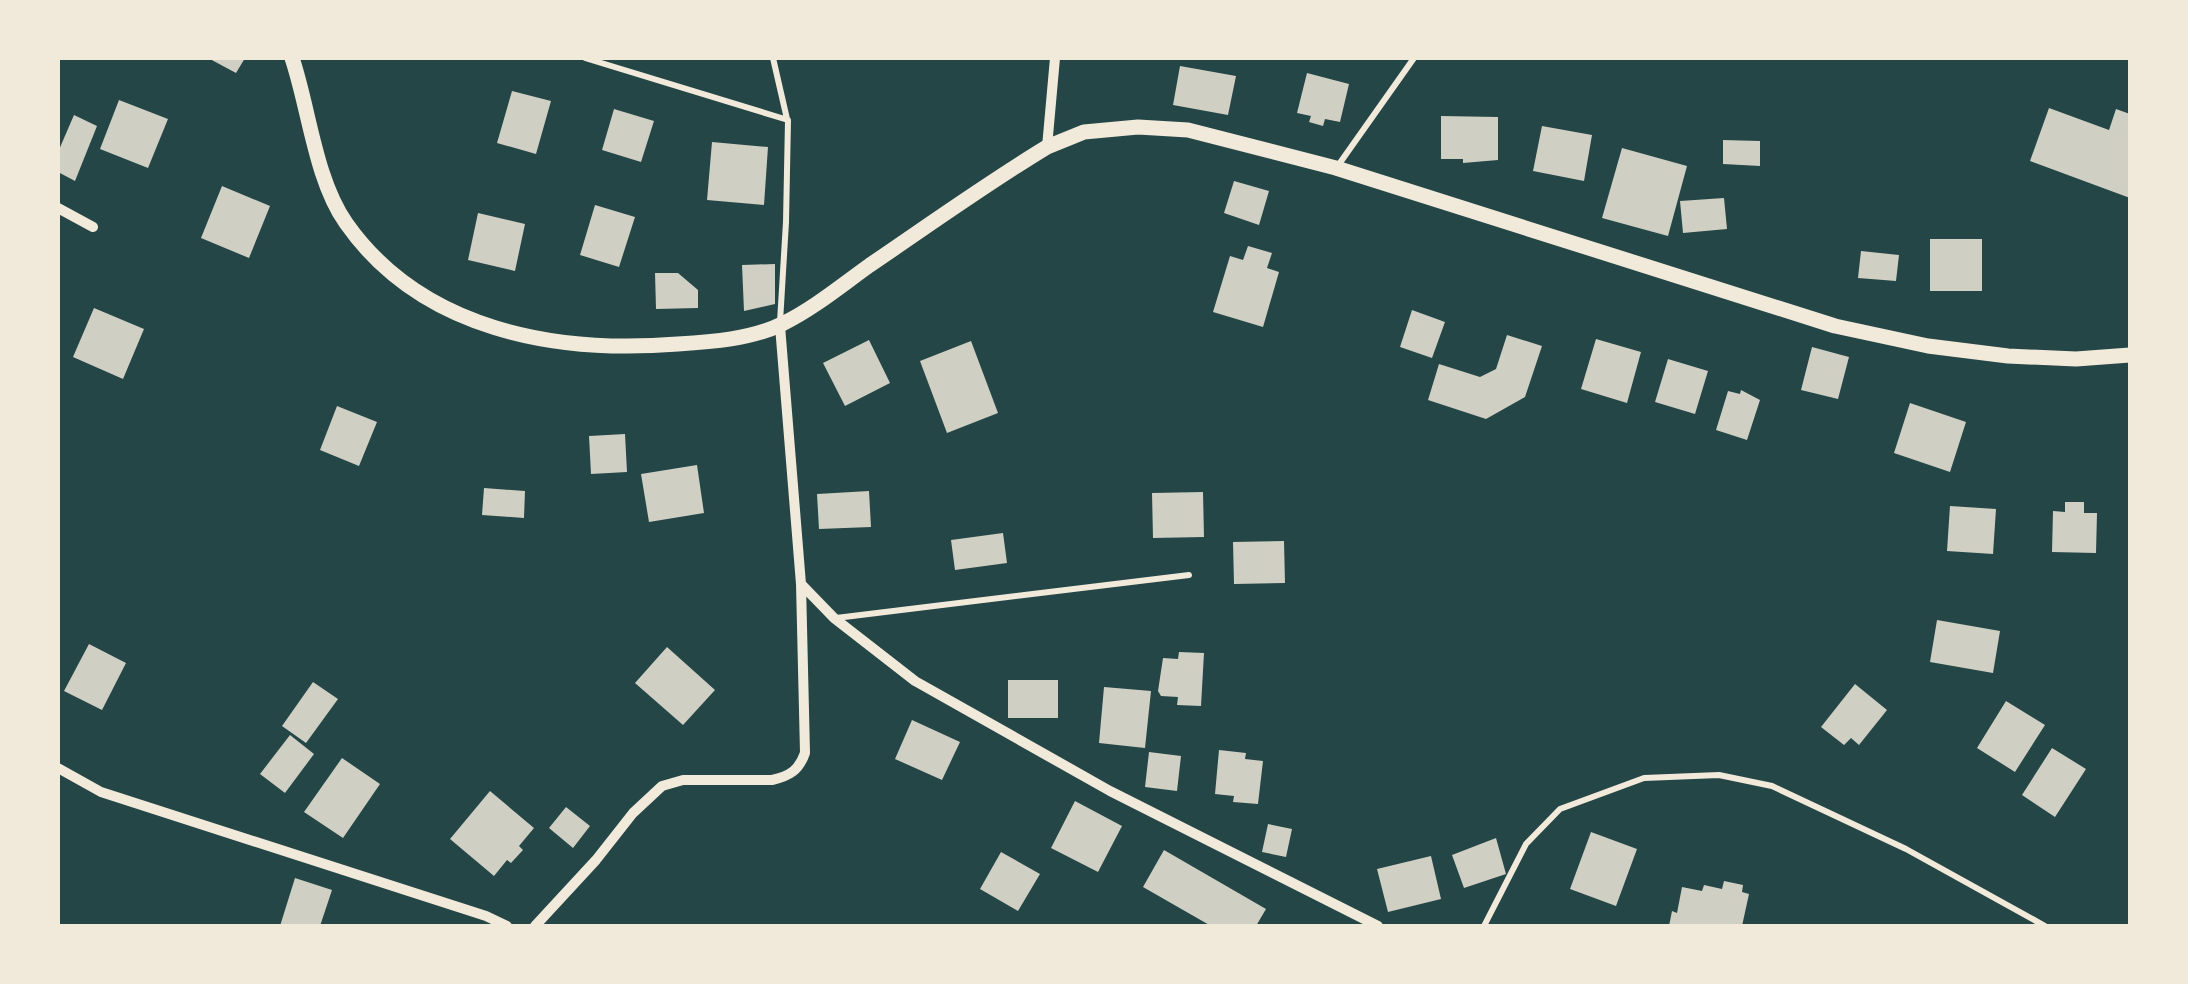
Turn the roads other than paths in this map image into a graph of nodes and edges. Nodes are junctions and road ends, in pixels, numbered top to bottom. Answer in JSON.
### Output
{"nodes":[{"id":1,"x":292,"y":58,"type":"edge"},
{"id":2,"x":585,"y":58,"type":"edge"},
{"id":3,"x":772,"y":58,"type":"edge"},
{"id":4,"x":1054,"y":58,"type":"edge"},
{"id":5,"x":1414,"y":58,"type":"edge"},
{"id":6,"x":788,"y":120,"type":"junction"},
{"id":7,"x":1047,"y":147,"type":"junction"},
{"id":8,"x":1336,"y":168,"type":"junction"},
{"id":9,"x":58,"y":208,"type":"edge"},
{"id":10,"x":93,"y":227,"type":"dead end"},
{"id":11,"x":780,"y":326,"type":"junction"},
{"id":12,"x":2130,"y":355,"type":"edge"},
{"id":13,"x":1190,"y":575,"type":"dead end"},
{"id":14,"x":801,"y":584,"type":"junction"},
{"id":15,"x":834,"y":618,"type":"junction"},
{"id":16,"x":58,"y":768,"type":"edge"},
{"id":17,"x":507,"y":926,"type":"edge"},
{"id":18,"x":535,"y":926,"type":"edge"},
{"id":19,"x":1378,"y":926,"type":"edge"},
{"id":20,"x":1484,"y":926,"type":"edge"},
{"id":21,"x":2046,"y":926,"type":"edge"}],
"edges":[{"from":1,"to":11,"type":"street"},
{"from":2,"to":6,"type":"lane"},
{"from":3,"to":6,"type":"lane"},
{"from":4,"to":7,"type":"street"},
{"from":5,"to":8,"type":"lane"},
{"from":6,"to":11,"type":"lane"},
{"from":7,"to":8,"type":"street"},
{"from":7,"to":11,"type":"street"},
{"from":8,"to":12,"type":"street"},
{"from":9,"to":10,"type":"street"},
{"from":11,"to":14,"type":"street"},
{"from":13,"to":15,"type":"lane"},
{"from":14,"to":15,"type":"street"},
{"from":14,"to":18,"type":"street"},
{"from":15,"to":19,"type":"street"},
{"from":16,"to":17,"type":"street"},
{"from":20,"to":21,"type":"lane"}]}
